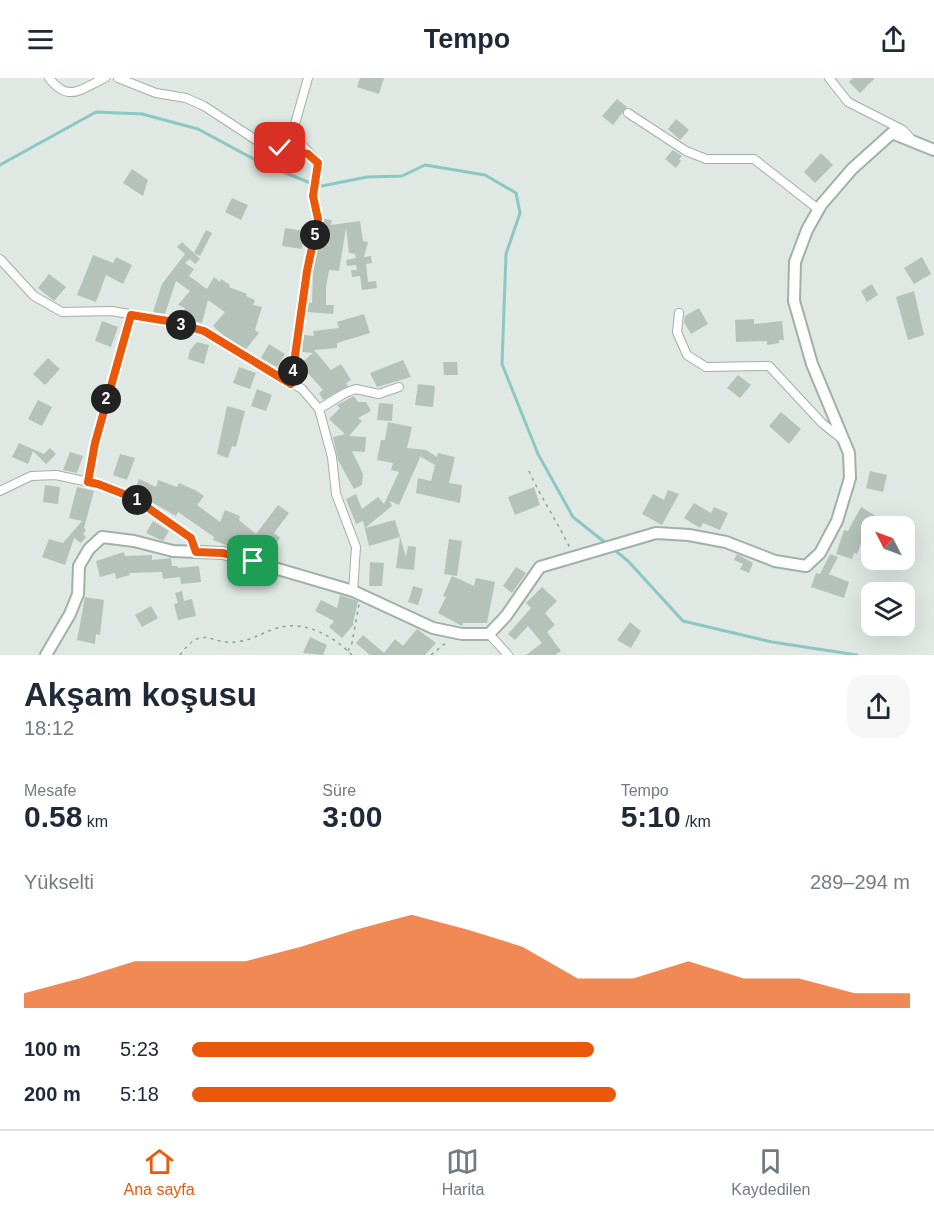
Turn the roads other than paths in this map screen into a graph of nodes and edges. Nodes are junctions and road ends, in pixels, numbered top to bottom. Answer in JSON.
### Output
{"nodes":[{"id":1,"x":49,"y":78,"type":"edge"},
{"id":2,"x":105,"y":78,"type":"edge"},
{"id":3,"x":118,"y":78,"type":"edge"},
{"id":4,"x":308,"y":78,"type":"edge"},
{"id":5,"x":829,"y":78,"type":"edge"},
{"id":6,"x":628,"y":113,"type":"dead end"},
{"id":7,"x":914,"y":141,"type":"junction"},
{"id":8,"x":934,"y":150,"type":"edge"},
{"id":9,"x":308,"y":154,"type":"junction"},
{"id":10,"x":818,"y":209,"type":"junction"},
{"id":11,"x":0,"y":259,"type":"edge"},
{"id":12,"x":679,"y":313,"type":"dead end"},
{"id":13,"x":131,"y":315,"type":"junction"},
{"id":14,"x":291,"y":384,"type":"junction"},
{"id":15,"x":399,"y":387,"type":"dead end"},
{"id":16,"x":319,"y":409,"type":"junction"},
{"id":17,"x":845,"y":441,"type":"junction"},
{"id":18,"x":88,"y":482,"type":"junction"},
{"id":19,"x":0,"y":491,"type":"edge"},
{"id":20,"x":196,"y":552,"type":"junction"},
{"id":21,"x":357,"y":593,"type":"junction"},
{"id":22,"x":489,"y":634,"type":"junction"},
{"id":23,"x":45,"y":655,"type":"edge"},
{"id":24,"x":508,"y":655,"type":"edge"}],
"edges":[{"from":1,"to":2,"type":"street"},
{"from":3,"to":9,"type":"street"},
{"from":4,"to":9,"type":"street"},
{"from":5,"to":7,"type":"street"},
{"from":6,"to":10,"type":"street"},
{"from":7,"to":8,"type":"street"},
{"from":7,"to":10,"type":"street"},
{"from":9,"to":14,"type":"street"},
{"from":10,"to":17,"type":"street"},
{"from":11,"to":13,"type":"street"},
{"from":12,"to":17,"type":"street"},
{"from":13,"to":14,"type":"street"},
{"from":13,"to":18,"type":"street"},
{"from":14,"to":16,"type":"street"},
{"from":15,"to":16,"type":"street"},
{"from":16,"to":21,"type":"street"},
{"from":17,"to":22,"type":"street"},
{"from":18,"to":19,"type":"street"},
{"from":18,"to":20,"type":"street"},
{"from":20,"to":21,"type":"street"},
{"from":20,"to":23,"type":"street"},
{"from":21,"to":22,"type":"street"},
{"from":22,"to":24,"type":"street"}]}
